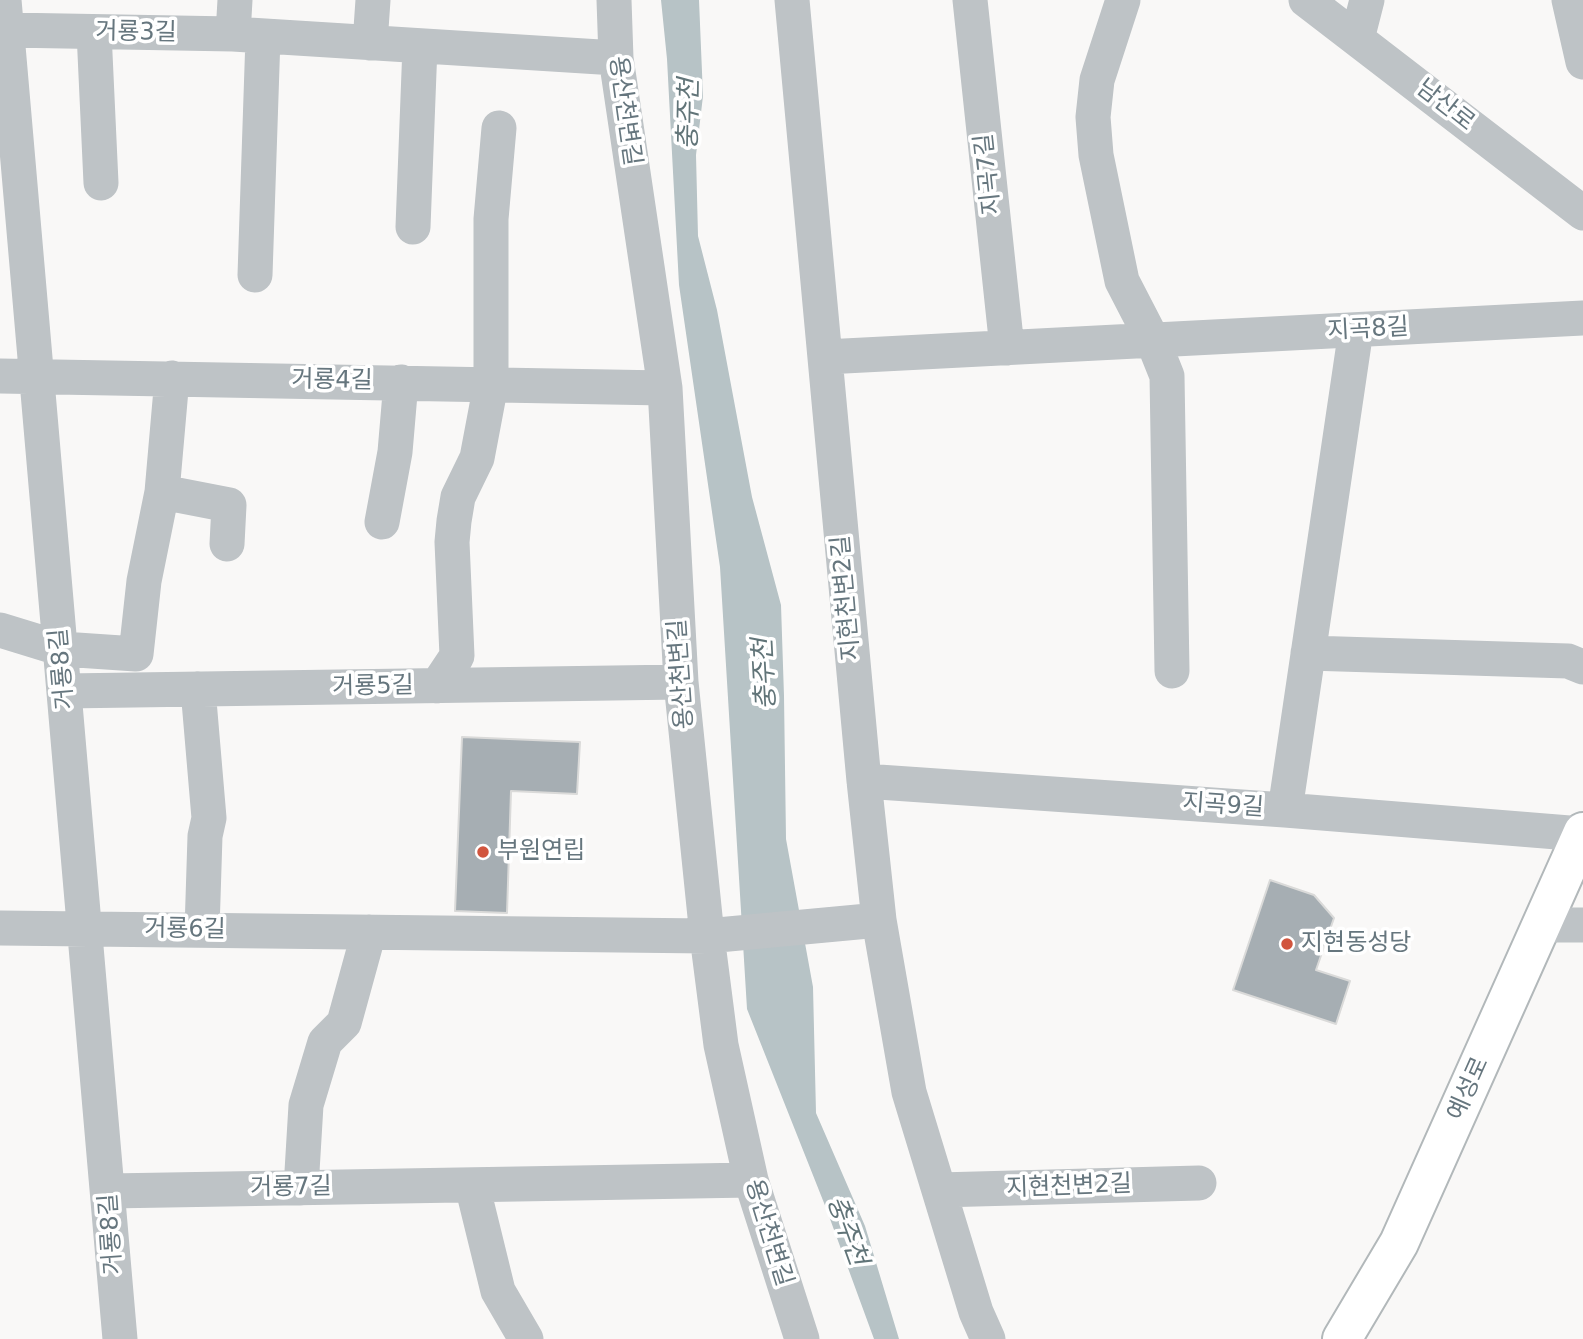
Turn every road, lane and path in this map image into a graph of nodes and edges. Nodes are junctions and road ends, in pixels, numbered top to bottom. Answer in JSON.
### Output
{"nodes":[{"id":1,"x":235,"y":0,"type":"edge"},
{"id":2,"x":373,"y":0,"type":"edge"},
{"id":3,"x":614,"y":0,"type":"edge"},
{"id":4,"x":792,"y":0,"type":"edge"},
{"id":5,"x":970,"y":0,"type":"edge"},
{"id":6,"x":1123,"y":0,"type":"edge"},
{"id":7,"x":1306,"y":0,"type":"edge"},
{"id":8,"x":1367,"y":0,"type":"edge"},
{"id":9,"x":1569,"y":0,"type":"edge"},
{"id":10,"x":6,"y":15,"type":"edge"},
{"id":11,"x":94,"y":32,"type":"junction"},
{"id":12,"x":248,"y":36,"type":"junction"},
{"id":13,"x":1357,"y":39,"type":"junction"},
{"id":14,"x":370,"y":43,"type":"junction"},
{"id":15,"x":420,"y":46,"type":"junction"},
{"id":16,"x":616,"y":58,"type":"junction"},
{"id":17,"x":1583,"y":61,"type":"edge"},
{"id":18,"x":499,"y":128,"type":"dead end"},
{"id":19,"x":101,"y":183,"type":"dead end"},
{"id":20,"x":1583,"y":212,"type":"edge"},
{"id":21,"x":413,"y":227,"type":"dead end"},
{"id":22,"x":255,"y":275,"type":"dead end"},
{"id":23,"x":1583,"y":318,"type":"edge"},
{"id":24,"x":1356,"y":330,"type":"junction"},
{"id":25,"x":1153,"y":341,"type":"junction"},
{"id":26,"x":1007,"y":348,"type":"junction"},
{"id":27,"x":825,"y":358,"type":"junction"},
{"id":28,"x":38,"y":375,"type":"junction"},
{"id":29,"x":0,"y":376,"type":"edge"},
{"id":30,"x":172,"y":377,"type":"junction"},
{"id":31,"x":401,"y":382,"type":"junction"},
{"id":32,"x":491,"y":384,"type":"junction"},
{"id":33,"x":665,"y":387,"type":"junction"},
{"id":34,"x":162,"y":492,"type":"junction"},
{"id":35,"x":382,"y":522,"type":"dead end"},
{"id":36,"x":227,"y":544,"type":"dead end"},
{"id":37,"x":0,"y":630,"type":"edge"},
{"id":38,"x":62,"y":649,"type":"junction"},
{"id":39,"x":1308,"y":653,"type":"junction"},
{"id":40,"x":1583,"y":667,"type":"edge"},
{"id":41,"x":1172,"y":671,"type":"dead end"},
{"id":42,"x":681,"y":682,"type":"junction"},
{"id":43,"x":437,"y":686,"type":"junction"},
{"id":44,"x":198,"y":689,"type":"junction"},
{"id":45,"x":65,"y":691,"type":"junction"},
{"id":46,"x":864,"y":781,"type":"junction"},
{"id":47,"x":1285,"y":810,"type":"junction"},
{"id":48,"x":1583,"y":833,"type":"edge"},
{"id":49,"x":879,"y":920,"type":"junction"},
{"id":50,"x":1543,"y":925,"type":"junction"},
{"id":51,"x":1583,"y":925,"type":"edge"},
{"id":52,"x":0,"y":929,"type":"edge"},
{"id":53,"x":86,"y":929,"type":"junction"},
{"id":54,"x":202,"y":930,"type":"junction"},
{"id":55,"x":369,"y":932,"type":"junction"},
{"id":56,"x":707,"y":936,"type":"junction"},
{"id":57,"x":751,"y":1180,"type":"junction"},
{"id":58,"x":1199,"y":1183,"type":"dead end"},
{"id":59,"x":472,"y":1185,"type":"junction"},
{"id":60,"x":301,"y":1188,"type":"junction"},
{"id":61,"x":939,"y":1190,"type":"junction"},
{"id":62,"x":109,"y":1191,"type":"junction"},
{"id":63,"x":120,"y":1339,"type":"edge"},
{"id":64,"x":526,"y":1339,"type":"edge"},
{"id":65,"x":802,"y":1339,"type":"edge"},
{"id":66,"x":988,"y":1339,"type":"edge"},
{"id":67,"x":1342,"y":1339,"type":"edge"}],
"edges":[{"from":1,"to":12,"type":"street"},
{"from":2,"to":14,"type":"street"},
{"from":3,"to":16,"type":"street","name":"용산천변길"},
{"from":4,"to":27,"type":"street","name":"지현천변2길"},
{"from":5,"to":26,"type":"street","name":"지곡7길"},
{"from":6,"to":25,"type":"street"},
{"from":7,"to":13,"type":"street","name":"남산로"},
{"from":8,"to":13,"type":"street"},
{"from":9,"to":17,"type":"street"},
{"from":10,"to":11,"type":"street","name":"거룡3길"},
{"from":10,"to":28,"type":"street","name":"거룡8길"},
{"from":11,"to":12,"type":"street","name":"거룡3길"},
{"from":11,"to":19,"type":"street"},
{"from":12,"to":14,"type":"street","name":"거룡3길"},
{"from":12,"to":22,"type":"street"},
{"from":13,"to":20,"type":"street","name":"남산로"},
{"from":14,"to":15,"type":"street","name":"거룡3길"},
{"from":15,"to":16,"type":"street","name":"거룡3길"},
{"from":15,"to":21,"type":"street"},
{"from":16,"to":33,"type":"street","name":"용산천변길"},
{"from":18,"to":32,"type":"street"},
{"from":23,"to":24,"type":"street","name":"지곡8길"},
{"from":24,"to":25,"type":"street","name":"지곡8길"},
{"from":24,"to":39,"type":"street"},
{"from":25,"to":26,"type":"street","name":"지곡8길"},
{"from":25,"to":41,"type":"street"},
{"from":26,"to":27,"type":"street","name":"지곡8길"},
{"from":27,"to":46,"type":"street","name":"지현천변2길"},
{"from":28,"to":29,"type":"street","name":"거룡4길"},
{"from":28,"to":30,"type":"street","name":"거룡4길"},
{"from":28,"to":38,"type":"street","name":"거룡8길"},
{"from":30,"to":31,"type":"street","name":"거룡4길"},
{"from":30,"to":34,"type":"street"},
{"from":31,"to":32,"type":"street","name":"거룡4길"},
{"from":31,"to":35,"type":"street"},
{"from":32,"to":33,"type":"street","name":"거룡4길"},
{"from":32,"to":43,"type":"street"},
{"from":33,"to":42,"type":"street","name":"용산천변길"},
{"from":34,"to":36,"type":"street"},
{"from":34,"to":38,"type":"street"},
{"from":37,"to":38,"type":"street"},
{"from":38,"to":45,"type":"street","name":"거룡8길"},
{"from":39,"to":40,"type":"street"},
{"from":39,"to":47,"type":"street"},
{"from":42,"to":43,"type":"street","name":"거룡5길"},
{"from":42,"to":56,"type":"street","name":"용산천변길"},
{"from":43,"to":44,"type":"street","name":"거룡5길"},
{"from":44,"to":45,"type":"street","name":"거룡5길"},
{"from":44,"to":54,"type":"street"},
{"from":45,"to":53,"type":"street","name":"거룡8길"},
{"from":46,"to":47,"type":"street","name":"지곡9길"},
{"from":46,"to":49,"type":"street","name":"지현천변2길"},
{"from":47,"to":48,"type":"street","name":"지곡9길"},
{"from":48,"to":50,"type":"main road","name":"예성로"},
{"from":49,"to":56,"type":"street","name":"거룡6길"},
{"from":49,"to":61,"type":"street","name":"지현천변2길"},
{"from":50,"to":51,"type":"street"},
{"from":50,"to":67,"type":"main road","name":"예성로"},
{"from":52,"to":53,"type":"street","name":"거룡6길"},
{"from":53,"to":54,"type":"street","name":"거룡6길"},
{"from":53,"to":62,"type":"street","name":"거룡8길"},
{"from":54,"to":55,"type":"street","name":"거룡6길"},
{"from":55,"to":56,"type":"street","name":"거룡6길"},
{"from":55,"to":60,"type":"street"},
{"from":56,"to":57,"type":"street","name":"용산천변길"},
{"from":57,"to":59,"type":"street","name":"거룡7길"},
{"from":57,"to":65,"type":"street","name":"용산천변길"},
{"from":58,"to":61,"type":"street","name":"지현천변2길"},
{"from":59,"to":60,"type":"street","name":"거룡7길"},
{"from":59,"to":64,"type":"street"},
{"from":60,"to":62,"type":"street","name":"거룡7길"},
{"from":61,"to":66,"type":"street","name":"지현천변2길"},
{"from":62,"to":63,"type":"street","name":"거룡8길"}]}
